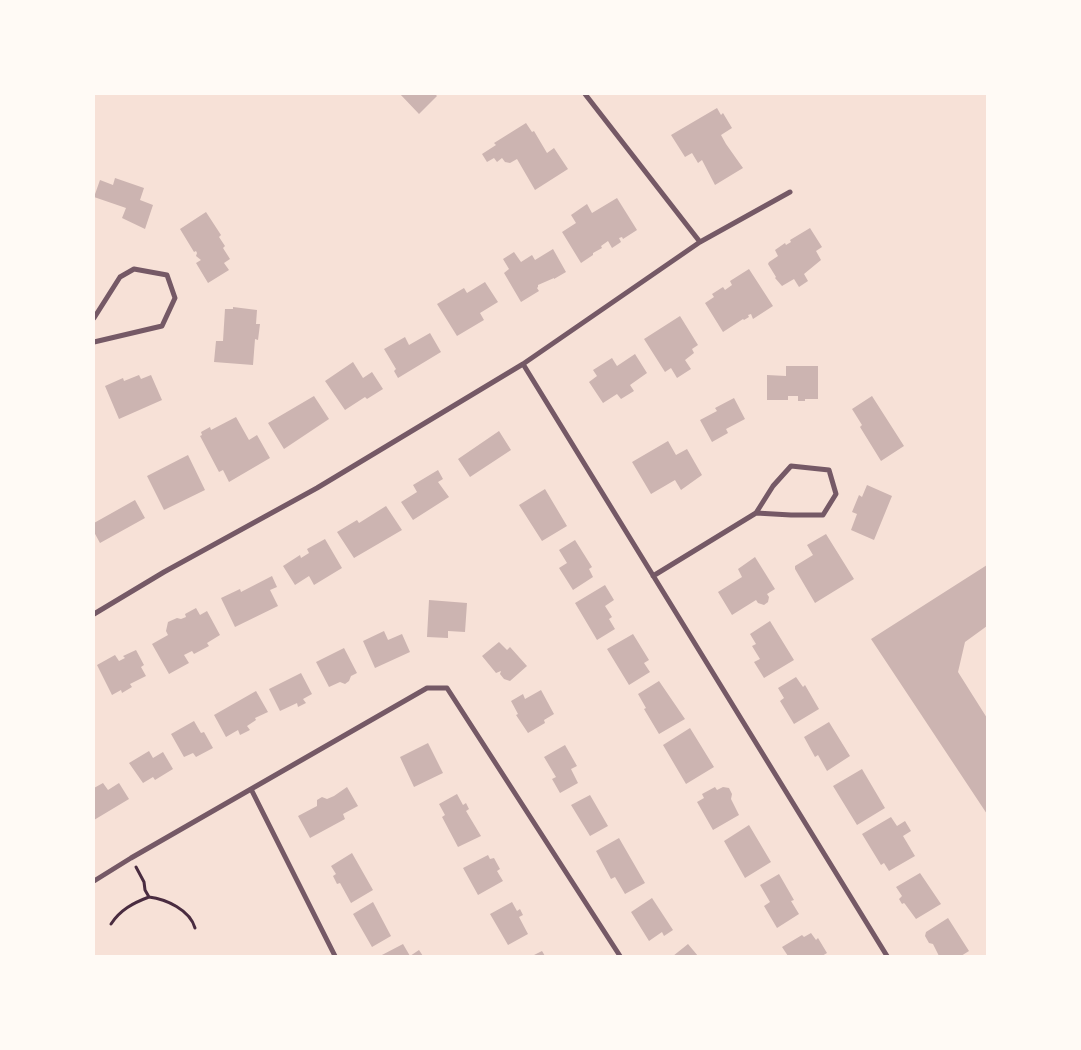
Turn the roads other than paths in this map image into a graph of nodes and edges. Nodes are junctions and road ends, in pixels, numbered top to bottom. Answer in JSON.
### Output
{"nodes":[{"id":1,"x":585,"y":94,"type":"edge"},
{"id":2,"x":790,"y":192,"type":"dead end"},
{"id":3,"x":700,"y":242,"type":"junction"},
{"id":4,"x":94,"y":318,"type":"edge"},
{"id":5,"x":94,"y":342,"type":"edge"},
{"id":6,"x":523,"y":364,"type":"junction"},
{"id":7,"x":756,"y":513,"type":"junction"},
{"id":8,"x":653,"y":576,"type":"junction"},
{"id":9,"x":94,"y":614,"type":"edge"},
{"id":10,"x":251,"y":789,"type":"junction"},
{"id":11,"x":94,"y":881,"type":"edge"},
{"id":12,"x":335,"y":956,"type":"edge"},
{"id":13,"x":620,"y":956,"type":"edge"},
{"id":14,"x":887,"y":956,"type":"edge"}],
"edges":[{"from":1,"to":3,"type":"street"},
{"from":2,"to":3,"type":"street"},
{"from":3,"to":6,"type":"street"},
{"from":4,"to":5,"type":"street"},
{"from":6,"to":8,"type":"street"},
{"from":6,"to":9,"type":"street"},
{"from":7,"to":7,"type":"street"},
{"from":7,"to":8,"type":"street"},
{"from":8,"to":14,"type":"street"},
{"from":10,"to":11,"type":"street"},
{"from":10,"to":12,"type":"street"},
{"from":10,"to":13,"type":"street"}]}
